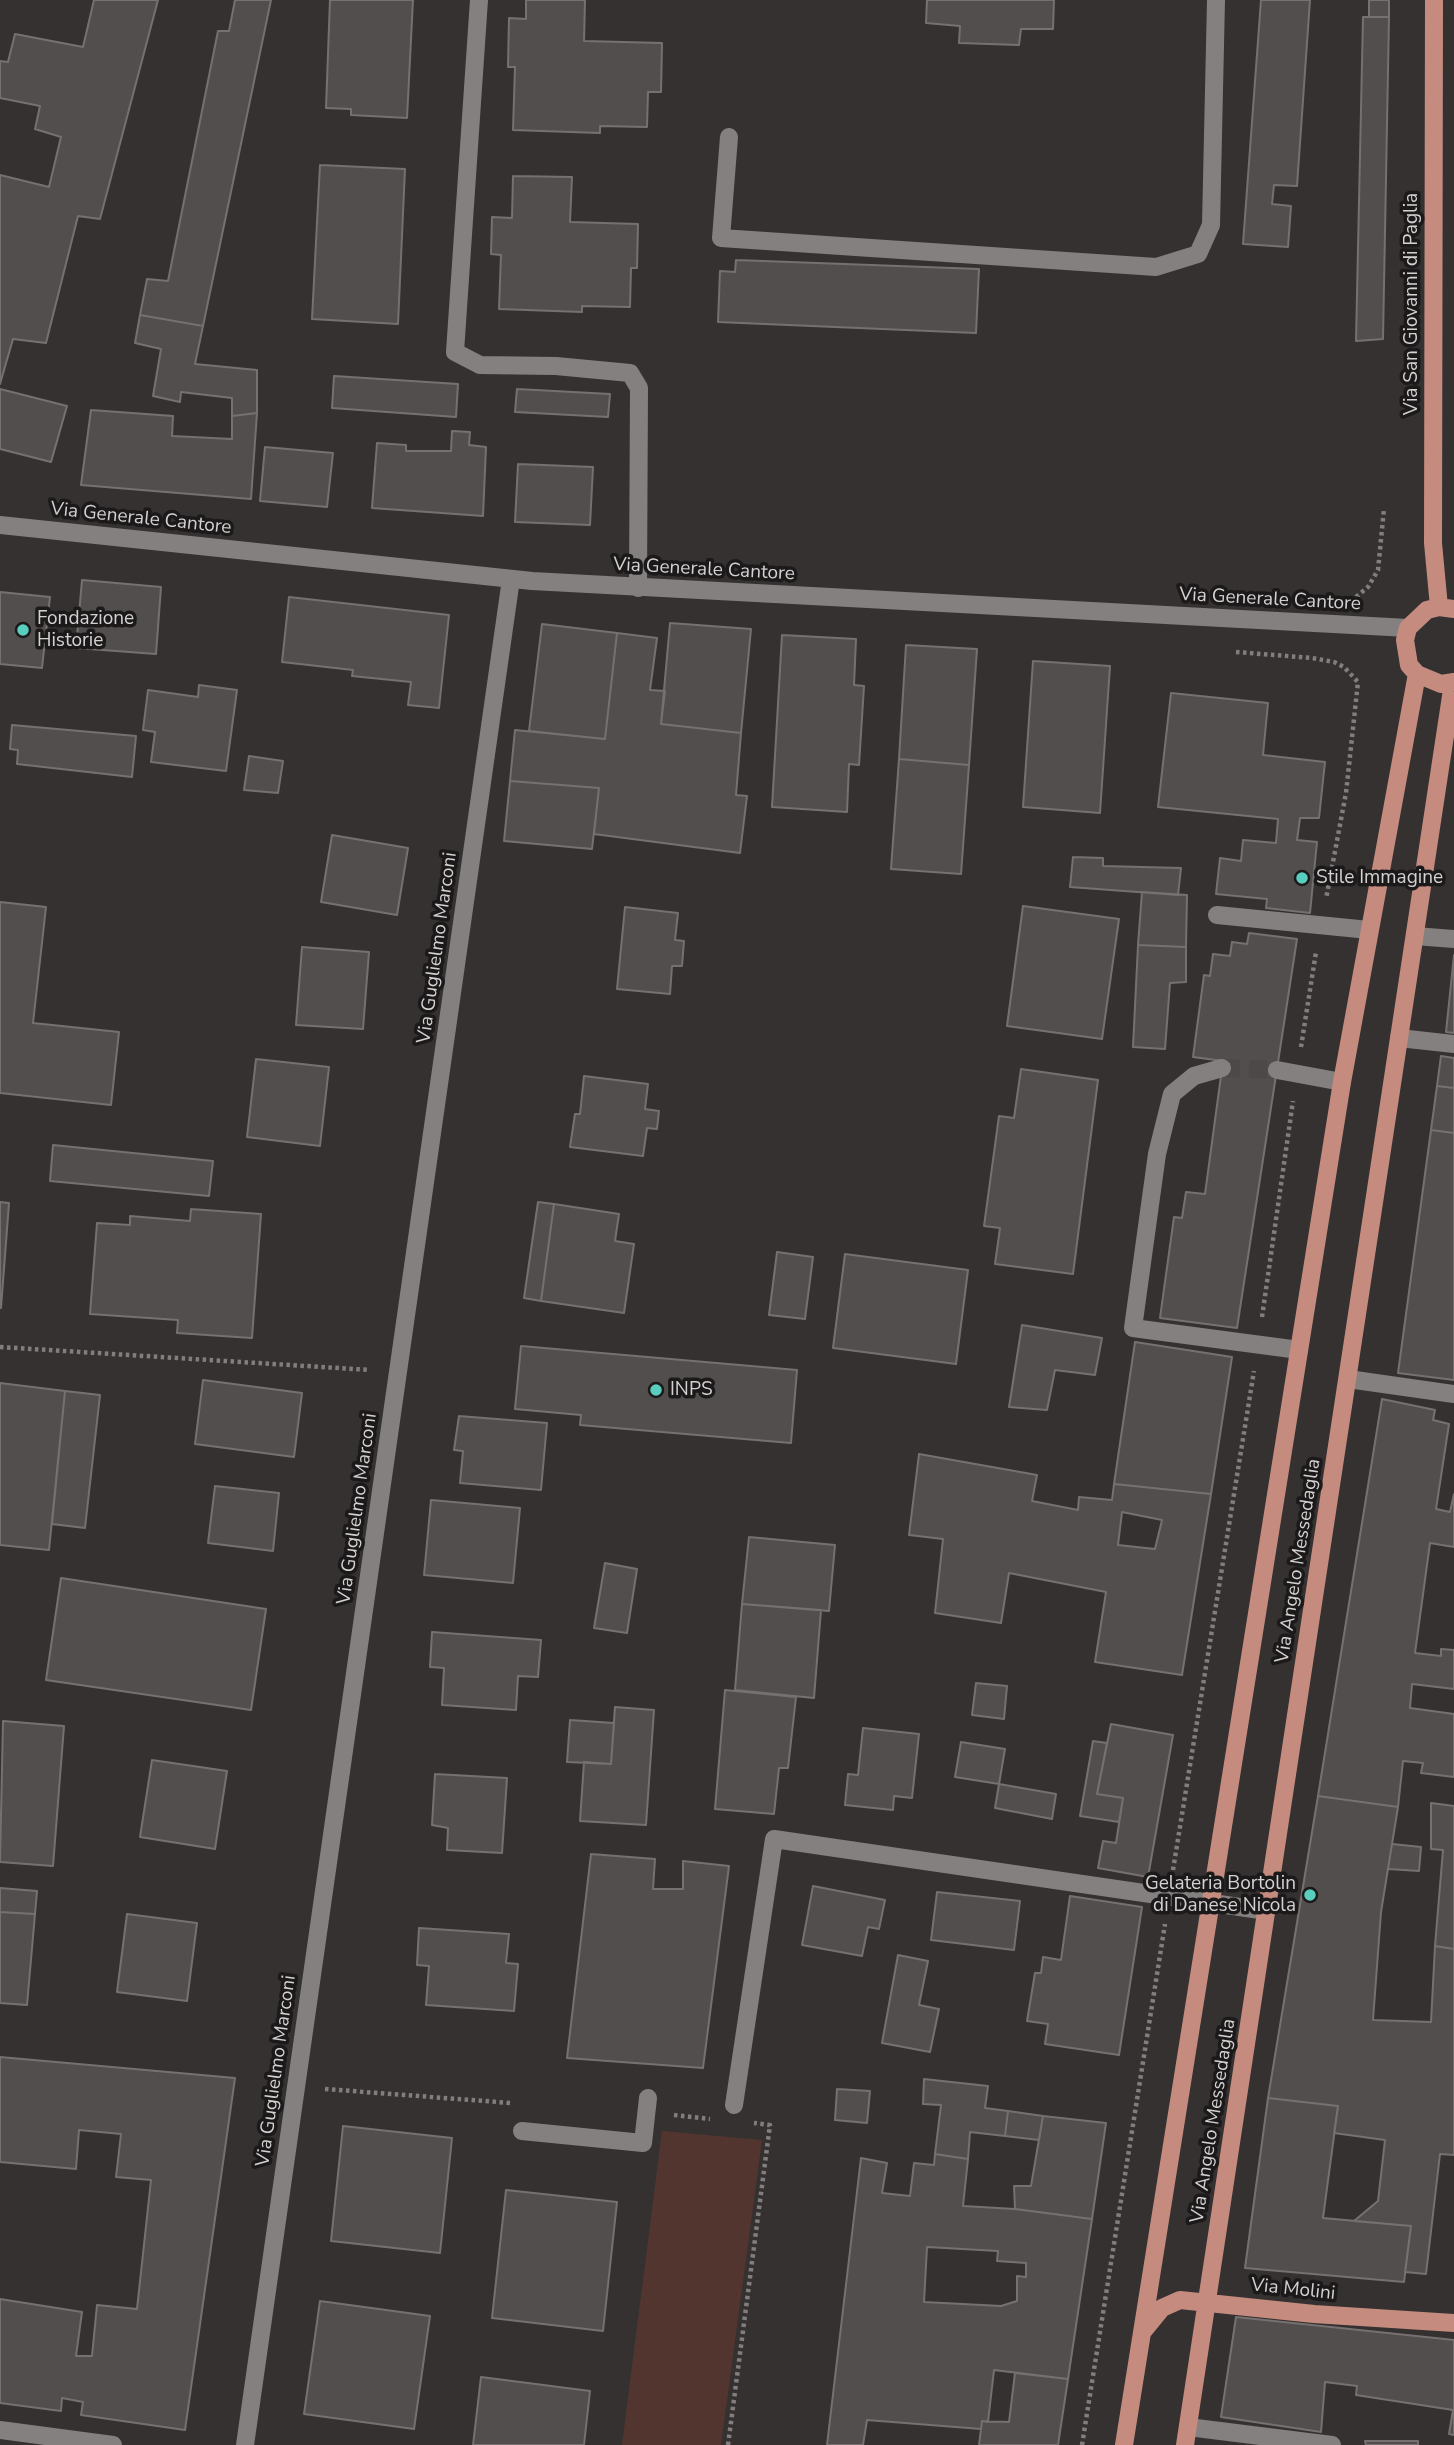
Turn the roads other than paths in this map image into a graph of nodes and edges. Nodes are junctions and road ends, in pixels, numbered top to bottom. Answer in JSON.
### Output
{"nodes":[{"id":1,"x":479,"y":0,"type":"edge"},
{"id":2,"x":1216,"y":0,"type":"edge"},
{"id":3,"x":1434,"y":0,"type":"edge"},
{"id":4,"x":729,"y":137,"type":"dead end"},
{"id":5,"x":0,"y":525,"type":"edge"},
{"id":6,"x":511,"y":579,"type":"junction"},
{"id":7,"x":638,"y":587,"type":"junction"},
{"id":8,"x":1446,"y":608,"type":"edge"},
{"id":9,"x":1408,"y":628,"type":"junction"},
{"id":10,"x":1418,"y":674,"type":"junction"},
{"id":11,"x":1454,"y":683,"type":"edge"},
{"id":12,"x":1217,"y":915,"type":"dead end"},
{"id":13,"x":1369,"y":930,"type":"junction"},
{"id":14,"x":1415,"y":936,"type":"junction"},
{"id":15,"x":1454,"y":939,"type":"edge"},
{"id":16,"x":1399,"y":1038,"type":"junction"},
{"id":17,"x":1454,"y":1044,"type":"edge"},
{"id":18,"x":1222,"y":1068,"type":"tunnel mouth"},
{"id":19,"x":1277,"y":1070,"type":"tunnel mouth"},
{"id":20,"x":1342,"y":1082,"type":"junction"},
{"id":21,"x":1299,"y":1350,"type":"junction"},
{"id":22,"x":1348,"y":1379,"type":"junction"},
{"id":23,"x":1454,"y":1394,"type":"edge"},
{"id":24,"x":1210,"y":1903,"type":"junction"},
{"id":25,"x":1267,"y":1911,"type":"junction"},
{"id":26,"x":647,"y":2105,"type":"road end"},
{"id":27,"x":734,"y":2105,"type":"dead end"},
{"id":28,"x":522,"y":2131,"type":"dead end"},
{"id":29,"x":1207,"y":2301,"type":"junction"},
{"id":30,"x":1454,"y":2323,"type":"edge"},
{"id":31,"x":1141,"y":2333,"type":"junction"},
{"id":32,"x":1188,"y":2427,"type":"junction"},
{"id":33,"x":0,"y":2430,"type":"edge"},
{"id":34,"x":113,"y":2445,"type":"edge"},
{"id":35,"x":245,"y":2445,"type":"edge"},
{"id":36,"x":1124,"y":2445,"type":"edge"},
{"id":37,"x":1185,"y":2445,"type":"edge"},
{"id":38,"x":1332,"y":2445,"type":"edge"}],
"edges":[{"from":1,"to":7,"type":"street"},
{"from":2,"to":4,"type":"street"},
{"from":3,"to":8,"type":"main road","name":"Via San Giovanni di Paglia"},
{"from":5,"to":6,"type":"street","name":"Via Generale Cantore"},
{"from":6,"to":7,"type":"street","name":"Via Generale Cantore"},
{"from":6,"to":35,"type":"street","name":"Via Guglielmo Marconi"},
{"from":7,"to":9,"type":"street","name":"Via Generale Cantore"},
{"from":8,"to":9,"type":"main road"},
{"from":9,"to":10,"type":"main road"},
{"from":10,"to":11,"type":"main road"},
{"from":10,"to":13,"type":"main road","name":"Via Angelo Messedaglia"},
{"from":11,"to":14,"type":"main road","name":"Via Angelo Messedaglia"},
{"from":12,"to":13,"type":"street"},
{"from":13,"to":20,"type":"main road","name":"Via Angelo Messedaglia"},
{"from":14,"to":15,"type":"street"},
{"from":14,"to":16,"type":"main road","name":"Via Angelo Messedaglia"},
{"from":16,"to":17,"type":"street"},
{"from":16,"to":22,"type":"main road","name":"Via Angelo Messedaglia"},
{"from":18,"to":21,"type":"street"},
{"from":19,"to":20,"type":"street"},
{"from":20,"to":21,"type":"main road","name":"Via Angelo Messedaglia"},
{"from":21,"to":24,"type":"main road","name":"Via Angelo Messedaglia"},
{"from":22,"to":23,"type":"street"},
{"from":22,"to":25,"type":"main road","name":"Via Angelo Messedaglia"},
{"from":24,"to":25,"type":"street"},
{"from":24,"to":27,"type":"street"},
{"from":24,"to":31,"type":"main road","name":"Via Angelo Messedaglia"},
{"from":25,"to":29,"type":"main road","name":"Via Angelo Messedaglia"},
{"from":26,"to":28,"type":"street"},
{"from":29,"to":30,"type":"main road","name":"Via Molini"},
{"from":29,"to":31,"type":"main road","name":"Via Molini"},
{"from":29,"to":32,"type":"main road","name":"Via Angelo Messedaglia"},
{"from":31,"to":36,"type":"main road","name":"Via Angelo Messedaglia"},
{"from":32,"to":37,"type":"main road","name":"Via Angelo Messedaglia"},
{"from":32,"to":38,"type":"street"},
{"from":33,"to":34,"type":"street"}]}
